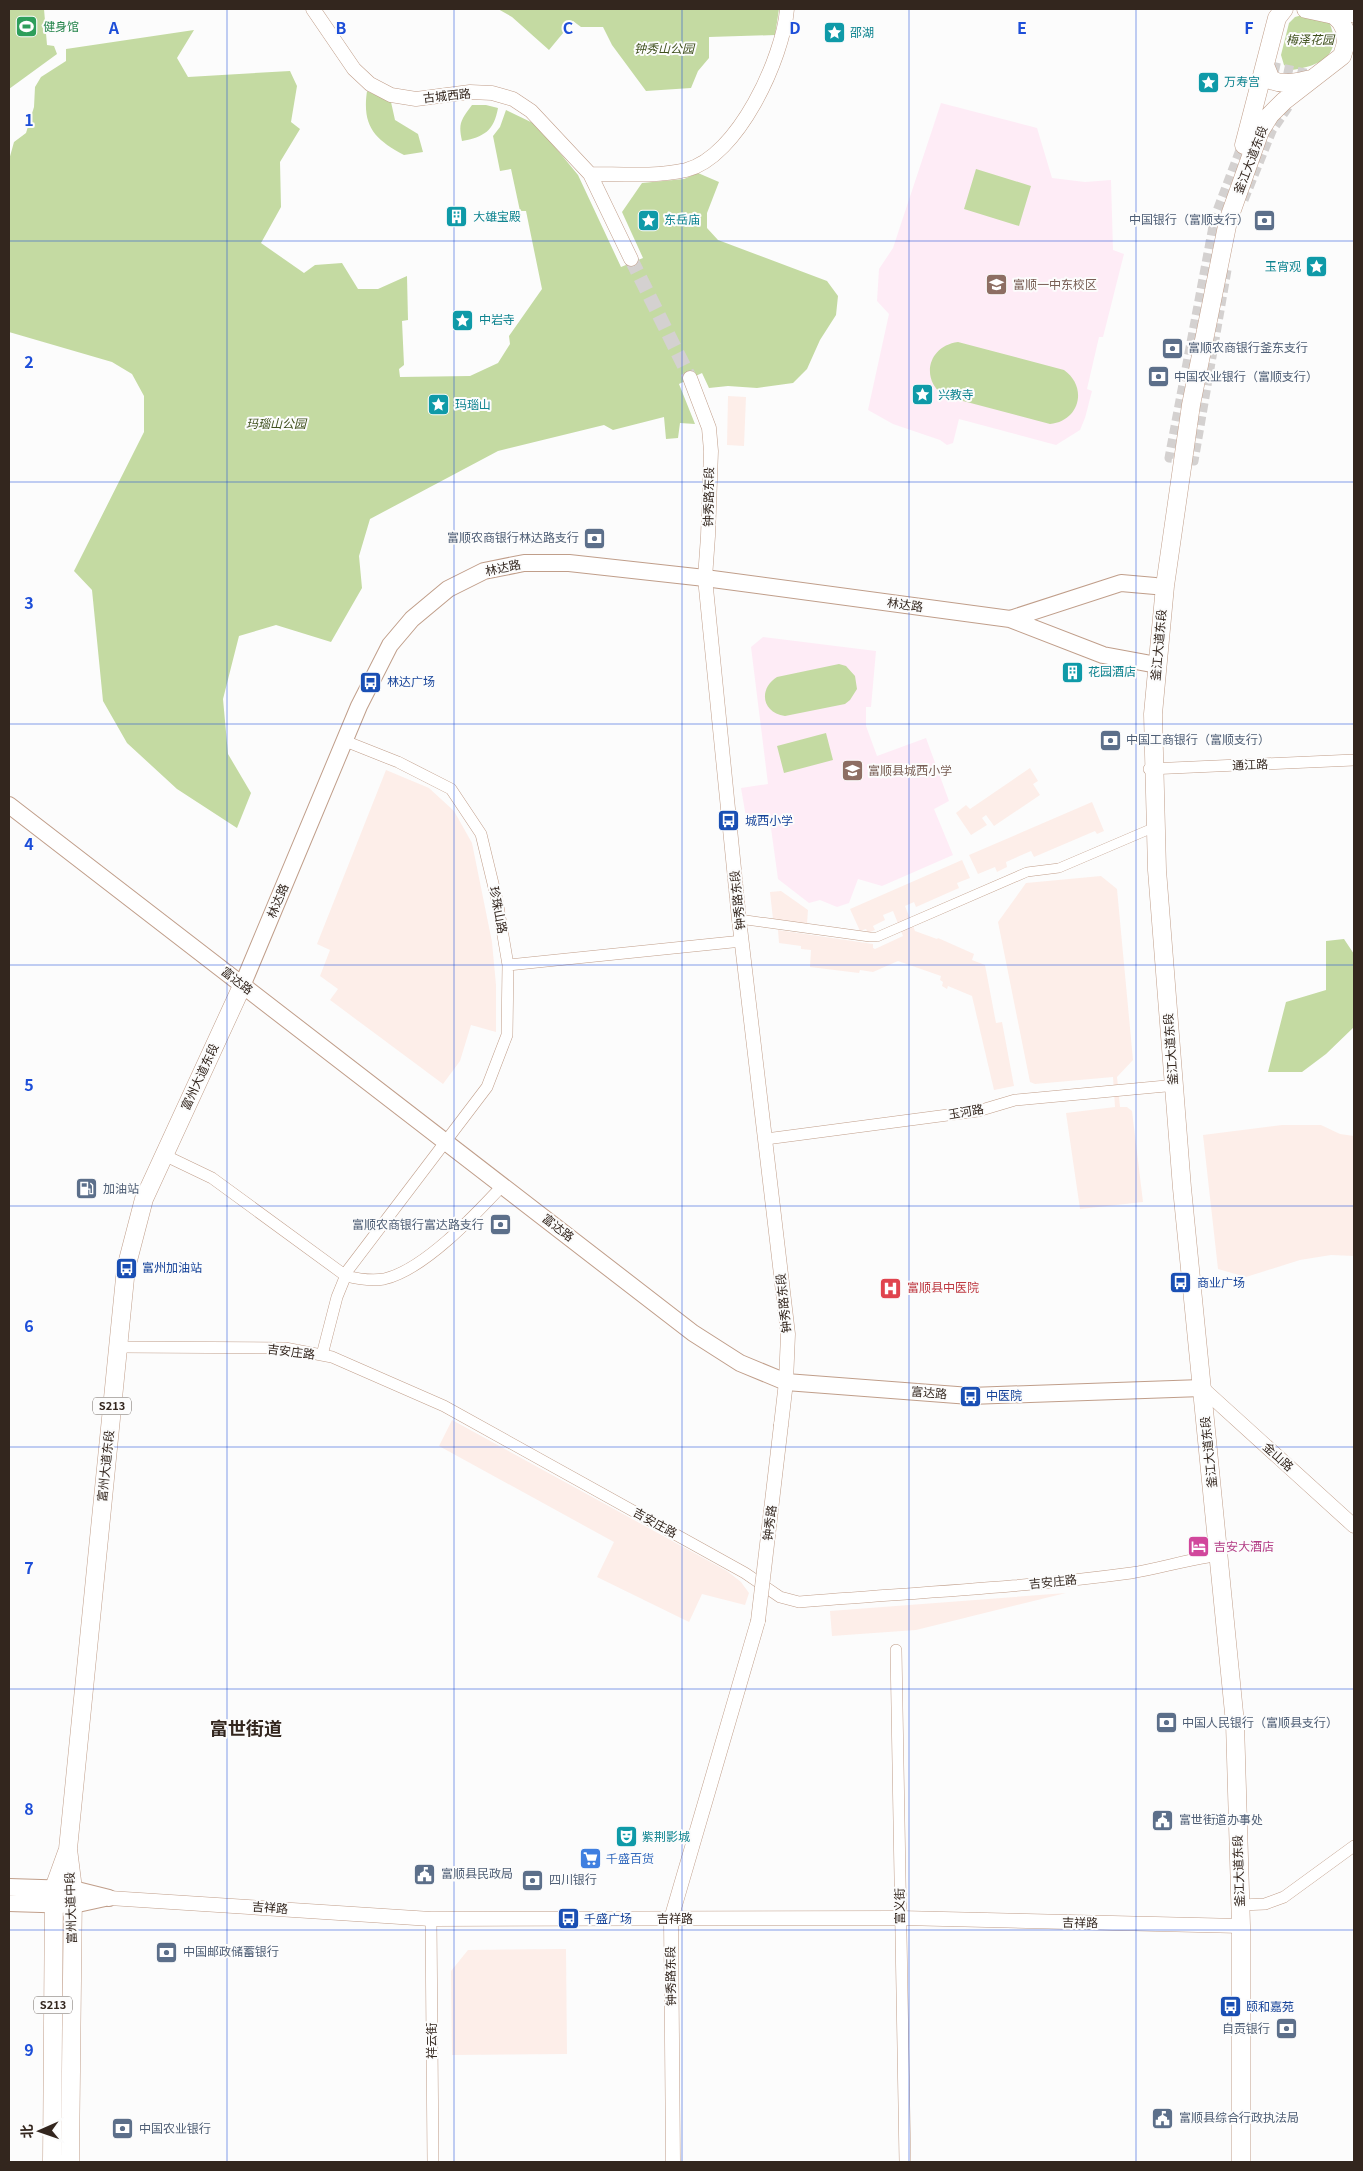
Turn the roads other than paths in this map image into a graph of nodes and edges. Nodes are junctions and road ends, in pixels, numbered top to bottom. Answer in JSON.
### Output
{"nodes":[{"id":1,"x":313,"y":9,"type":"edge"},
{"id":2,"x":787,"y":9,"type":"edge"},
{"id":3,"x":1284,"y":9,"type":"edge"},
{"id":4,"x":1306,"y":9,"type":"edge"},
{"id":5,"x":1334,"y":14,"type":"junction"},
{"id":6,"x":1354,"y":15,"type":"edge"},
{"id":7,"x":1348,"y":52,"type":"edge"},
{"id":8,"x":1265,"y":65,"type":"junction"},
{"id":9,"x":1315,"y":78,"type":"junction"},
{"id":10,"x":590,"y":174,"type":"junction"},
{"id":11,"x":631,"y":259,"type":"tunnel mouth"},
{"id":12,"x":690,"y":378,"type":"tunnel mouth"},
{"id":13,"x":705,"y":578,"type":"junction"},
{"id":14,"x":1155,"y":586,"type":"junction"},
{"id":15,"x":1010,"y":619,"type":"junction"},
{"id":16,"x":1152,"y":665,"type":"junction"},
{"id":17,"x":345,"y":740,"type":"junction"},
{"id":18,"x":1354,"y":760,"type":"edge"},
{"id":19,"x":1151,"y":769,"type":"junction"},
{"id":20,"x":9,"y":805,"type":"edge"},
{"id":21,"x":1148,"y":830,"type":"junction"},
{"id":22,"x":739,"y":920,"type":"junction"},
{"id":23,"x":742,"y":941,"type":"junction"},
{"id":24,"x":508,"y":965,"type":"junction"},
{"id":25,"x":242,"y":986,"type":"junction"},
{"id":26,"x":1166,"y":1086,"type":"junction"},
{"id":27,"x":766,"y":1139,"type":"junction"},
{"id":28,"x":447,"y":1142,"type":"junction"},
{"id":29,"x":164,"y":1155,"type":"junction"},
{"id":30,"x":503,"y":1185,"type":"junction"},
{"id":31,"x":346,"y":1276,"type":"junction"},
{"id":32,"x":118,"y":1347,"type":"junction"},
{"id":33,"x":322,"y":1355,"type":"junction"},
{"id":34,"x":786,"y":1382,"type":"junction"},
{"id":35,"x":1197,"y":1388,"type":"junction"},
{"id":36,"x":781,"y":1425,"type":"joint"},
{"id":37,"x":1354,"y":1526,"type":"edge"},
{"id":38,"x":1208,"y":1557,"type":"junction"},
{"id":39,"x":758,"y":1621,"type":"joint"},
{"id":40,"x":896,"y":1650,"type":"dead end"},
{"id":41,"x":1354,"y":1846,"type":"edge"},
{"id":42,"x":68,"y":1850,"type":"junction"},
{"id":43,"x":9,"y":1887,"type":"edge"},
{"id":44,"x":54,"y":1896,"type":"junction"},
{"id":45,"x":73,"y":1897,"type":"junction"},
{"id":46,"x":109,"y":1898,"type":"joint"},
{"id":47,"x":9,"y":1904,"type":"edge"},
{"id":48,"x":1240,"y":1905,"type":"junction"},
{"id":49,"x":901,"y":1918,"type":"junction"},
{"id":50,"x":431,"y":1919,"type":"junction"},
{"id":51,"x":671,"y":1919,"type":"junction"},
{"id":52,"x":1235,"y":1927,"type":"junction"},
{"id":53,"x":52,"y":2162,"type":"edge"},
{"id":54,"x":70,"y":2162,"type":"edge"},
{"id":55,"x":433,"y":2162,"type":"edge"},
{"id":56,"x":673,"y":2162,"type":"edge"},
{"id":57,"x":904,"y":2162,"type":"edge"},
{"id":58,"x":1230,"y":2162,"type":"edge"},
{"id":59,"x":1241,"y":2162,"type":"edge"}],
"edges":[{"from":1,"to":10,"type":"street","name":"古城西路"},
{"from":2,"to":10,"type":"street"},
{"from":3,"to":8,"type":"main road","name":"釜江大道东段"},
{"from":4,"to":5,"type":"main road"},
{"from":5,"to":6,"type":"street"},
{"from":5,"to":7,"type":"main road","name":"釜江大道东段"},
{"from":7,"to":9,"type":"main road","name":"釜江大道东段"},
{"from":8,"to":9,"type":"main road"},
{"from":8,"to":14,"type":"main road","name":"釜江大道东段"},
{"from":9,"to":16,"type":"main road","name":"釜江大道东段"},
{"from":10,"to":11,"type":"street","name":"古城西路"},
{"from":12,"to":13,"type":"street","name":"钟秀路东段"},
{"from":13,"to":15,"type":"main road","name":"林达路"},
{"from":13,"to":17,"type":"main road","name":"林达路"},
{"from":13,"to":22,"type":"street","name":"钟秀路东段"},
{"from":14,"to":15,"type":"main road"},
{"from":14,"to":16,"type":"main road","name":"釜江大道东段"},
{"from":15,"to":16,"type":"main road"},
{"from":16,"to":19,"type":"main road","name":"釜江大道东段"},
{"from":17,"to":24,"type":"street","name":"珍珠山路"},
{"from":17,"to":25,"type":"main road","name":"林达路"},
{"from":18,"to":19,"type":"street","name":"通江路"},
{"from":19,"to":21,"type":"main road","name":"釜江大道东段"},
{"from":19,"to":35,"type":"main road","name":"釜江大道东段"},
{"from":20,"to":25,"type":"main road","name":"富达路"},
{"from":21,"to":22,"type":"street"},
{"from":21,"to":26,"type":"main road","name":"釜江大道东段"},
{"from":22,"to":23,"type":"street","name":"钟秀路东段"},
{"from":23,"to":24,"type":"street"},
{"from":23,"to":27,"type":"street","name":"钟秀路东段"},
{"from":24,"to":28,"type":"street","name":"珍珠山路"},
{"from":25,"to":28,"type":"main road","name":"富达路"},
{"from":25,"to":29,"type":"main road","name":"富州大道东段","number":"S213"},
{"from":26,"to":27,"type":"street","name":"玉河路"},
{"from":26,"to":35,"type":"main road","name":"釜江大道东段"},
{"from":27,"to":34,"type":"street","name":"钟秀路东段"},
{"from":28,"to":30,"type":"main road","name":"富达路"},
{"from":28,"to":31,"type":"street","name":"珍珠山路"},
{"from":29,"to":31,"type":"street"},
{"from":29,"to":32,"type":"main road","name":"富州大道东段","number":"S213"},
{"from":30,"to":31,"type":"street"},
{"from":30,"to":34,"type":"main road","name":"富达路"},
{"from":31,"to":33,"type":"street","name":"珍珠山路"},
{"from":32,"to":33,"type":"street","name":"吉安庄路"},
{"from":32,"to":42,"type":"main road","name":"富州大道东段","number":"S213"},
{"from":33,"to":38,"type":"street","name":"吉安庄路"},
{"from":34,"to":35,"type":"main road","name":"富达路"},
{"from":34,"to":36,"type":"street","name":"钟秀路东段"},
{"from":35,"to":37,"type":"street","name":"金山路"},
{"from":35,"to":38,"type":"main road","name":"釜江大道东段"},
{"from":35,"to":48,"type":"main road","name":"釜江大道东段"},
{"from":36,"to":39,"type":"street","name":"钟秀路","bridge":true},
{"from":38,"to":52,"type":"main road","name":"釜江大道东段"},
{"from":39,"to":51,"type":"street","name":"钟秀路东段"},
{"from":40,"to":49,"type":"street","name":"富义街"},
{"from":41,"to":48,"type":"street"},
{"from":42,"to":44,"type":"main road","name":"富州大道中段","number":"S213"},
{"from":42,"to":45,"type":"main road","name":"富州大道中段","number":"S213"},
{"from":43,"to":44,"type":"main road","name":"吉祥路"},
{"from":44,"to":45,"type":"main road","name":"吉祥路"},
{"from":44,"to":47,"type":"main road","name":"吉祥路"},
{"from":44,"to":53,"type":"main road","name":"富州大道中段","number":"S213"},
{"from":45,"to":46,"type":"main road","name":"吉祥路"},
{"from":45,"to":54,"type":"main road","name":"富州大道中段","number":"S213"},
{"from":46,"to":50,"type":"street","name":"吉祥路"},
{"from":48,"to":52,"type":"main road","name":"釜江大道东段"},
{"from":49,"to":51,"type":"street","name":"吉祥路"},
{"from":49,"to":52,"type":"street","name":"吉祥路"},
{"from":49,"to":57,"type":"street","name":"富义街"},
{"from":50,"to":51,"type":"street","name":"吉祥路"},
{"from":50,"to":55,"type":"street","name":"祥云街"},
{"from":51,"to":56,"type":"street","name":"钟秀路东段"},
{"from":52,"to":58,"type":"main road","name":"釜江大道东段"},
{"from":52,"to":59,"type":"main road","name":"釜江大道东段"}]}
